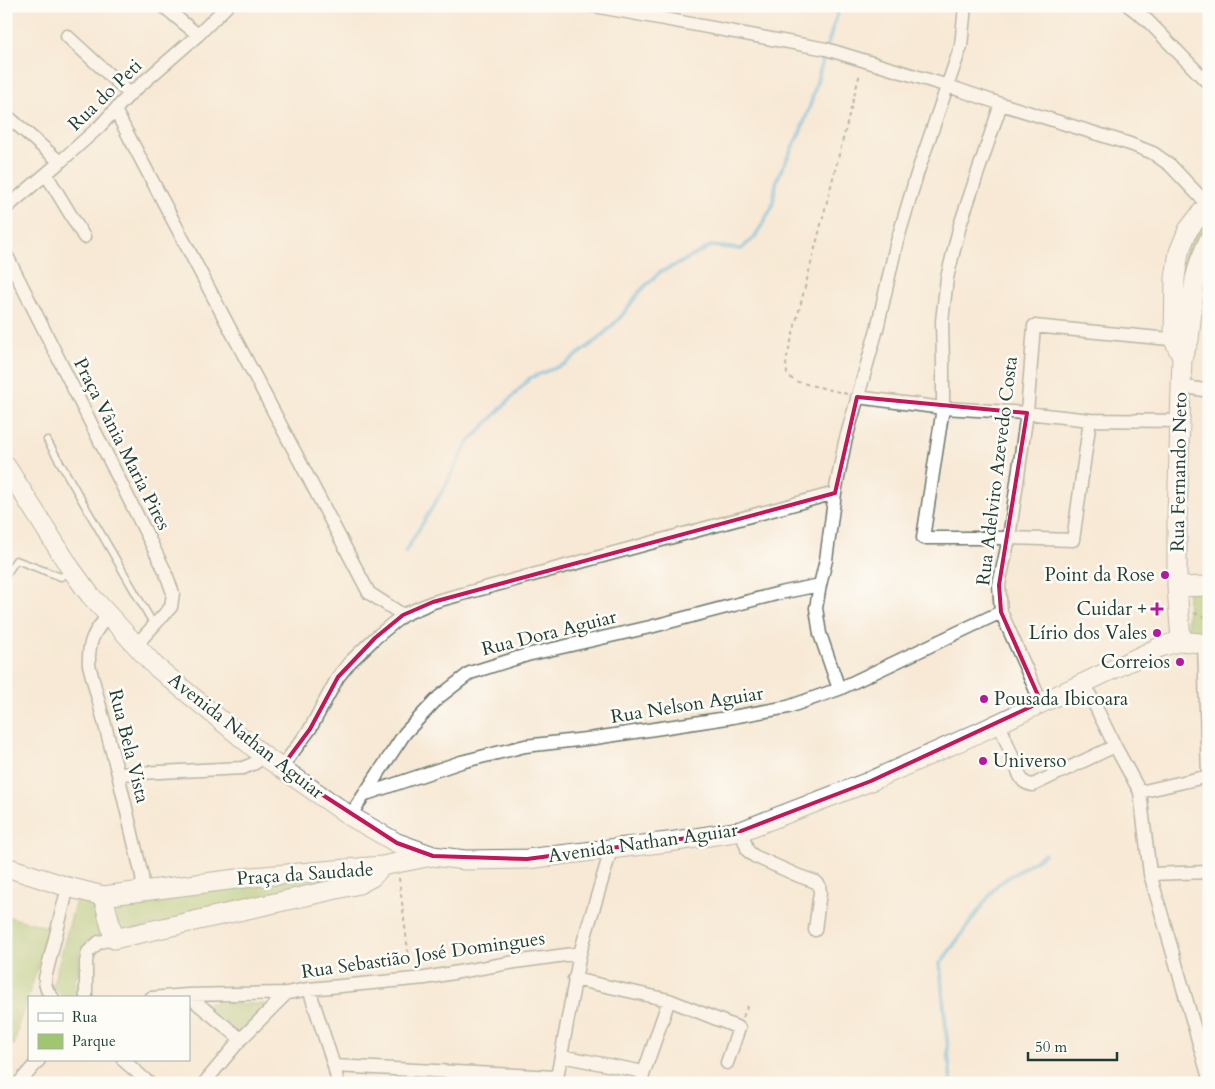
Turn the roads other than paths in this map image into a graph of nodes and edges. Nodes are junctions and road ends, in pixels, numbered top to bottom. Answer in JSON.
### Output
{"nodes":[{"id":1,"x":163,"y":6,"type":"edge"},
{"id":2,"x":227,"y":6,"type":"edge"},
{"id":3,"x":594,"y":6,"type":"edge"},
{"id":4,"x":965,"y":6,"type":"edge"},
{"id":5,"x":1129,"y":6,"type":"edge"},
{"id":6,"x":198,"y":35,"type":"junction"},
{"id":7,"x":66,"y":36,"type":"dead end"},
{"id":8,"x":1209,"y":84,"type":"edge"},
{"id":9,"x":948,"y":86,"type":"junction"},
{"id":10,"x":130,"y":94,"type":"junction"},
{"id":11,"x":1001,"y":104,"type":"junction"},
{"id":12,"x":115,"y":110,"type":"junction"},
{"id":13,"x":6,"y":115,"type":"edge"},
{"id":14,"x":60,"y":162,"type":"junction"},
{"id":15,"x":46,"y":174,"type":"junction"},
{"id":16,"x":1208,"y":204,"type":"edge"},
{"id":17,"x":6,"y":208,"type":"edge"},
{"id":18,"x":84,"y":237,"type":"dead end"},
{"id":19,"x":1209,"y":240,"type":"edge"},
{"id":20,"x":6,"y":254,"type":"edge"},
{"id":21,"x":1182,"y":346,"type":"junction"},
{"id":22,"x":1181,"y":386,"type":"junction"},
{"id":23,"x":1209,"y":391,"type":"edge"},
{"id":24,"x":857,"y":397,"type":"junction"},
{"id":25,"x":943,"y":408,"type":"junction"},
{"id":26,"x":1028,"y":413,"type":"junction"},
{"id":27,"x":1090,"y":420,"type":"junction"},
{"id":28,"x":1181,"y":421,"type":"junction"},
{"id":29,"x":47,"y":440,"type":"dead end"},
{"id":30,"x":6,"y":466,"type":"edge"},
{"id":31,"x":835,"y":493,"type":"junction"},
{"id":32,"x":1009,"y":538,"type":"junction"},
{"id":33,"x":71,"y":569,"type":"junction"},
{"id":34,"x":6,"y":574,"type":"edge"},
{"id":35,"x":820,"y":584,"type":"junction"},
{"id":36,"x":1209,"y":586,"type":"edge"},
{"id":37,"x":1177,"y":587,"type":"junction"},
{"id":38,"x":1001,"y":612,"type":"junction"},
{"id":39,"x":403,"y":615,"type":"junction"},
{"id":40,"x":108,"y":616,"type":"junction"},
{"id":41,"x":155,"y":626,"type":"junction"},
{"id":42,"x":1180,"y":641,"type":"junction"},
{"id":43,"x":1206,"y":644,"type":"edge"},
{"id":44,"x":136,"y":646,"type":"junction"},
{"id":45,"x":1084,"y":683,"type":"junction"},
{"id":46,"x":838,"y":689,"type":"junction"},
{"id":47,"x":1041,"y":702,"type":"junction"},
{"id":48,"x":999,"y":723,"type":"junction"},
{"id":49,"x":1115,"y":746,"type":"junction"},
{"id":50,"x":264,"y":756,"type":"junction"},
{"id":51,"x":281,"y":768,"type":"junction"},
{"id":52,"x":118,"y":774,"type":"junction"},
{"id":53,"x":1209,"y":776,"type":"edge"},
{"id":54,"x":1140,"y":792,"type":"junction"},
{"id":55,"x":366,"y":794,"type":"junction"},
{"id":56,"x":350,"y":816,"type":"junction"},
{"id":57,"x":741,"y":831,"type":"junction"},
{"id":58,"x":611,"y":850,"type":"junction"},
{"id":59,"x":433,"y":856,"type":"junction"},
{"id":60,"x":390,"y":864,"type":"junction"},
{"id":61,"x":6,"y":867,"type":"edge"},
{"id":62,"x":1209,"y":872,"type":"edge"},
{"id":63,"x":1150,"y":874,"type":"junction"},
{"id":64,"x":68,"y":887,"type":"junction"},
{"id":65,"x":143,"y":890,"type":"junction"},
{"id":66,"x":103,"y":896,"type":"junction"},
{"id":67,"x":815,"y":930,"type":"dead end"},
{"id":68,"x":114,"y":939,"type":"junction"},
{"id":69,"x":580,"y":953,"type":"junction"},
{"id":70,"x":574,"y":979,"type":"junction"},
{"id":71,"x":309,"y":989,"type":"junction"},
{"id":72,"x":287,"y":993,"type":"junction"},
{"id":73,"x":187,"y":995,"type":"joint"},
{"id":74,"x":51,"y":996,"type":"edge"},
{"id":75,"x":86,"y":996,"type":"edge"},
{"id":76,"x":175,"y":996,"type":"edge"},
{"id":77,"x":190,"y":997,"type":"edge"},
{"id":78,"x":669,"y":1000,"type":"junction"},
{"id":79,"x":241,"y":1038,"type":"junction"},
{"id":80,"x":561,"y":1056,"type":"junction"},
{"id":81,"x":37,"y":1062,"type":"edge"},
{"id":82,"x":125,"y":1062,"type":"edge"},
{"id":83,"x":727,"y":1063,"type":"dead end"},
{"id":84,"x":334,"y":1066,"type":"junction"},
{"id":85,"x":643,"y":1077,"type":"edge"},
{"id":86,"x":1209,"y":1078,"type":"edge"},
{"id":87,"x":142,"y":1080,"type":"edge"},
{"id":88,"x":556,"y":1080,"type":"edge"},
{"id":89,"x":19,"y":1083,"type":"edge"},
{"id":90,"x":204,"y":1083,"type":"edge"},
{"id":91,"x":338,"y":1083,"type":"edge"}],
"edges":[{"from":1,"to":6,"type":"street"},
{"from":2,"to":6,"type":"street","name":"Rua do Peti"},
{"from":3,"to":9,"type":"street"},
{"from":4,"to":9,"type":"street"},
{"from":5,"to":8,"type":"street"},
{"from":6,"to":10,"type":"street","name":"Rua do Peti"},
{"from":7,"to":10,"type":"street"},
{"from":9,"to":11,"type":"street"},
{"from":9,"to":24,"type":"street"},
{"from":10,"to":12,"type":"street","name":"Rua do Peti"},
{"from":11,"to":16,"type":"street"},
{"from":11,"to":25,"type":"street"},
{"from":12,"to":14,"type":"street","name":"Rua do Peti"},
{"from":12,"to":39,"type":"street"},
{"from":13,"to":14,"type":"street"},
{"from":14,"to":15,"type":"street","name":"Rua do Peti"},
{"from":15,"to":17,"type":"street","name":"Rua do Peti"},
{"from":15,"to":18,"type":"street"},
{"from":16,"to":21,"type":"main road","name":"Rua Fernando Neto"},
{"from":19,"to":21,"type":"main road","name":"Rua Fernando Neto"},
{"from":20,"to":41,"type":"street","name":"Praça Vânia Maria Pires"},
{"from":21,"to":22,"type":"main road","name":"Rua Fernando Neto"},
{"from":21,"to":26,"type":"street","name":"Rua Adelviro Azevedo Costa"},
{"from":22,"to":23,"type":"street"},
{"from":22,"to":28,"type":"main road","name":"Rua Fernando Neto"},
{"from":24,"to":25,"type":"street"},
{"from":24,"to":31,"type":"street"},
{"from":25,"to":26,"type":"street"},
{"from":25,"to":32,"type":"street"},
{"from":26,"to":27,"type":"street"},
{"from":26,"to":32,"type":"street","name":"Rua Adelviro Azevedo Costa"},
{"from":27,"to":28,"type":"street"},
{"from":27,"to":32,"type":"street"},
{"from":28,"to":37,"type":"main road","name":"Rua Fernando Neto"},
{"from":29,"to":41,"type":"lane"},
{"from":30,"to":33,"type":"main road","name":"Avenida Nathan Aguiar"},
{"from":31,"to":35,"type":"street"},
{"from":31,"to":39,"type":"street"},
{"from":32,"to":38,"type":"street","name":"Rua Adelviro Azevedo Costa"},
{"from":33,"to":34,"type":"lane"},
{"from":33,"to":40,"type":"main road","name":"Avenida Nathan Aguiar"},
{"from":35,"to":46,"type":"street"},
{"from":35,"to":55,"type":"street","name":"Rua Dora Aguiar"},
{"from":36,"to":37,"type":"main road"},
{"from":37,"to":42,"type":"main road","name":"Rua Fernando Neto"},
{"from":38,"to":46,"type":"street","name":"Rua Nelson Aguiar"},
{"from":38,"to":47,"type":"street","name":"Rua Adelviro Azevedo Costa"},
{"from":39,"to":51,"type":"street"},
{"from":40,"to":44,"type":"main road","name":"Avenida Nathan Aguiar"},
{"from":40,"to":52,"type":"street","name":"Rua Bela Vista"},
{"from":41,"to":44,"type":"street","name":"Praça Vânia Maria Pires"},
{"from":42,"to":43,"type":"main road"},
{"from":42,"to":45,"type":"main road","name":"Avenida Nathan Aguiar"},
{"from":43,"to":53,"type":"street"},
{"from":44,"to":50,"type":"main road","name":"Avenida Nathan Aguiar"},
{"from":45,"to":47,"type":"main road","name":"Avenida Nathan Aguiar"},
{"from":45,"to":49,"type":"street"},
{"from":46,"to":55,"type":"street","name":"Rua Nelson Aguiar"},
{"from":47,"to":48,"type":"main road","name":"Avenida Nathan Aguiar"},
{"from":48,"to":49,"type":"street"},
{"from":48,"to":57,"type":"main road","name":"Avenida Nathan Aguiar"},
{"from":49,"to":54,"type":"street"},
{"from":50,"to":51,"type":"main road","name":"Avenida Nathan Aguiar"},
{"from":50,"to":52,"type":"street"},
{"from":51,"to":56,"type":"main road","name":"Avenida Nathan Aguiar"},
{"from":52,"to":65,"type":"street","name":"Rua Bela Vista"},
{"from":53,"to":54,"type":"street"},
{"from":54,"to":63,"type":"street"},
{"from":55,"to":56,"type":"street","name":"Rua Dora Aguiar"},
{"from":56,"to":59,"type":"main road","name":"Avenida Nathan Aguiar"},
{"from":57,"to":58,"type":"main road","name":"Avenida Nathan Aguiar"},
{"from":57,"to":67,"type":"street"},
{"from":58,"to":59,"type":"main road","name":"Avenida Nathan Aguiar"},
{"from":58,"to":69,"type":"street"},
{"from":59,"to":60,"type":"main road"},
{"from":60,"to":65,"type":"main road","name":"Praça da Saudade"},
{"from":60,"to":68,"type":"main road","name":"Praça da Saudade"},
{"from":61,"to":64,"type":"main road","name":"Praça da Saudade"},
{"from":62,"to":63,"type":"street"},
{"from":63,"to":86,"type":"street"},
{"from":64,"to":66,"type":"main road","name":"Praça da Saudade"},
{"from":64,"to":74,"type":"street"},
{"from":65,"to":66,"type":"main road","name":"Praça da Saudade"},
{"from":66,"to":68,"type":"main road"},
{"from":68,"to":75,"type":"street","name":"Praça da Saudade"},
{"from":69,"to":70,"type":"street"},
{"from":69,"to":71,"type":"street","name":"Rua Sebastião José Domingues"},
{"from":70,"to":78,"type":"street"},
{"from":70,"to":80,"type":"street"},
{"from":71,"to":72,"type":"street","name":"Rua Sebastião José Domingues"},
{"from":71,"to":84,"type":"street"},
{"from":72,"to":73,"type":"street","name":"Rua Sebastião José Domingues"},
{"from":72,"to":79,"type":"street"},
{"from":73,"to":76,"type":"street","name":"Rua Sebastião José Domingues"},
{"from":77,"to":79,"type":"street"},
{"from":78,"to":83,"type":"street"},
{"from":78,"to":85,"type":"street"},
{"from":79,"to":90,"type":"street"},
{"from":80,"to":85,"type":"street"},
{"from":80,"to":88,"type":"street"},
{"from":81,"to":89,"type":"street"},
{"from":82,"to":87,"type":"street"},
{"from":84,"to":88,"type":"street"},
{"from":84,"to":91,"type":"street"}]}
